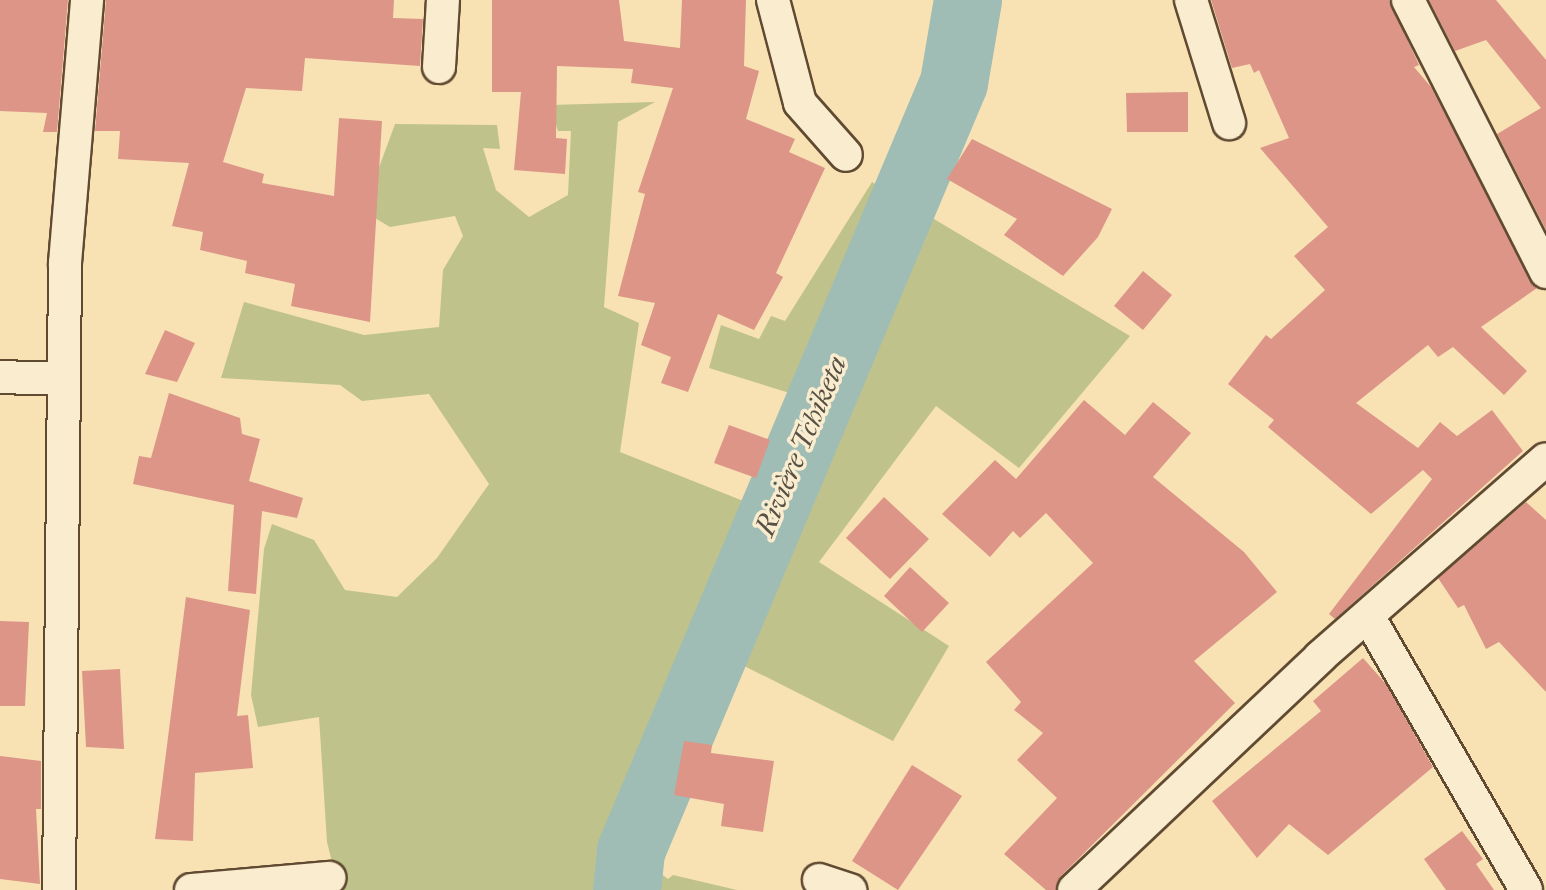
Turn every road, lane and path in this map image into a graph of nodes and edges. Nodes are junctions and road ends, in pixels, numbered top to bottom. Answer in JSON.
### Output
{"nodes":[{"id":1,"x":87,"y":0,"type":"edge"},
{"id":2,"x":443,"y":0,"type":"edge"},
{"id":3,"x":773,"y":0,"type":"edge"},
{"id":4,"x":1191,"y":0,"type":"edge"},
{"id":5,"x":1408,"y":0,"type":"edge"},
{"id":6,"x":439,"y":67,"type":"dead end"},
{"id":7,"x":1229,"y":123,"type":"dead end"},
{"id":8,"x":846,"y":155,"type":"dead end"},
{"id":9,"x":1546,"y":272,"type":"edge"},
{"id":10,"x":0,"y":377,"type":"edge"},
{"id":11,"x":62,"y":379,"type":"junction"},
{"id":12,"x":1546,"y":459,"type":"edge"},
{"id":13,"x":1368,"y":616,"type":"junction"},
{"id":14,"x":329,"y":878,"type":"dead end"},
{"id":15,"x":819,"y":880,"type":"dead end"},
{"id":16,"x":59,"y":890,"type":"edge"},
{"id":17,"x":191,"y":890,"type":"edge"},
{"id":18,"x":850,"y":890,"type":"edge"},
{"id":19,"x":1074,"y":890,"type":"edge"},
{"id":20,"x":1526,"y":890,"type":"edge"}],
"edges":[{"from":1,"to":11,"type":"street"},
{"from":2,"to":6,"type":"street"},
{"from":3,"to":8,"type":"street"},
{"from":4,"to":7,"type":"street"},
{"from":5,"to":9,"type":"street"},
{"from":10,"to":11,"type":"street"},
{"from":11,"to":16,"type":"street"},
{"from":12,"to":13,"type":"street"},
{"from":13,"to":19,"type":"street"},
{"from":13,"to":20,"type":"street"},
{"from":14,"to":17,"type":"street"},
{"from":15,"to":18,"type":"street"}]}
